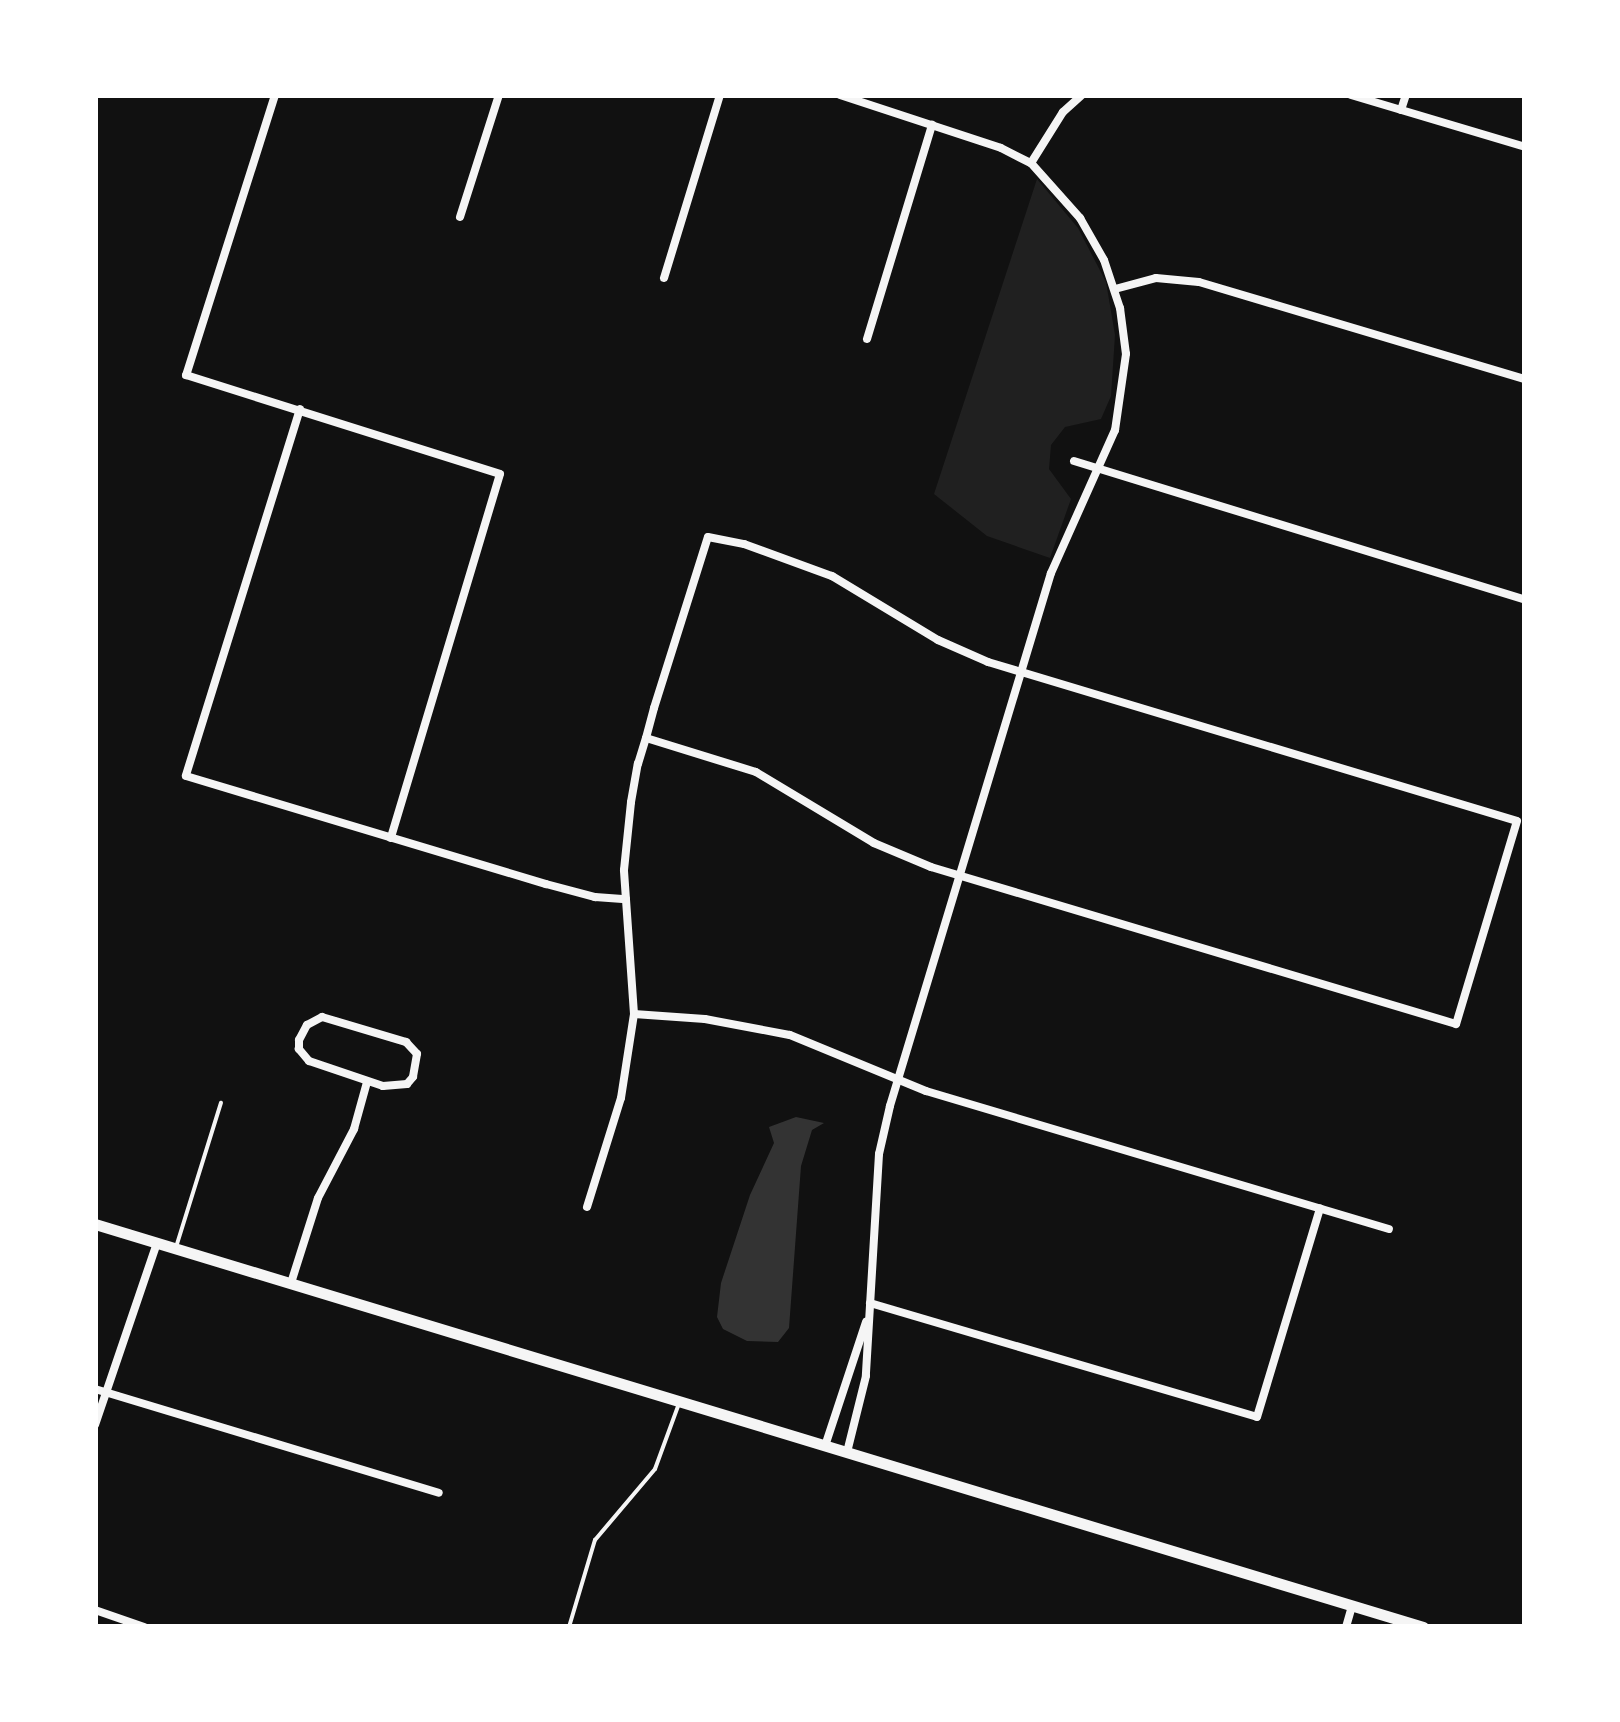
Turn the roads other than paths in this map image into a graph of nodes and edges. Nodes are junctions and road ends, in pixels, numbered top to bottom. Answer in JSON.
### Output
{"nodes":[{"id":1,"x":275,"y":95,"type":"edge"},
{"id":2,"x":499,"y":95,"type":"edge"},
{"id":3,"x":720,"y":95,"type":"edge"},
{"id":4,"x":840,"y":95,"type":"edge"},
{"id":5,"x":1082,"y":95,"type":"edge"},
{"id":6,"x":1351,"y":95,"type":"edge"},
{"id":7,"x":1406,"y":95,"type":"edge"},
{"id":8,"x":1402,"y":110,"type":"junction"},
{"id":9,"x":932,"y":125,"type":"junction"},
{"id":10,"x":1525,"y":147,"type":"edge"},
{"id":11,"x":1031,"y":163,"type":"junction"},
{"id":12,"x":460,"y":218,"type":"dead end"},
{"id":13,"x":664,"y":278,"type":"dead end"},
{"id":14,"x":1115,"y":289,"type":"junction"},
{"id":15,"x":867,"y":340,"type":"dead end"},
{"id":16,"x":1525,"y":380,"type":"edge"},
{"id":17,"x":300,"y":409,"type":"junction"},
{"id":18,"x":1074,"y":461,"type":"dead end"},
{"id":19,"x":1097,"y":469,"type":"junction"},
{"id":20,"x":1525,"y":600,"type":"edge"},
{"id":21,"x":1020,"y":672,"type":"junction"},
{"id":22,"x":646,"y":738,"type":"junction"},
{"id":23,"x":390,"y":838,"type":"junction"},
{"id":24,"x":959,"y":875,"type":"junction"},
{"id":25,"x":626,"y":899,"type":"junction"},
{"id":26,"x":634,"y":1014,"type":"junction"},
{"id":27,"x":897,"y":1081,"type":"junction"},
{"id":28,"x":368,"y":1082,"type":"junction"},
{"id":29,"x":221,"y":1102,"type":"dead end"},
{"id":30,"x":587,"y":1207,"type":"dead end"},
{"id":31,"x":1320,"y":1208,"type":"junction"},
{"id":32,"x":95,"y":1224,"type":"edge"},
{"id":33,"x":1389,"y":1229,"type":"dead end"},
{"id":34,"x":158,"y":1243,"type":"junction"},
{"id":35,"x":176,"y":1249,"type":"junction"},
{"id":36,"x":291,"y":1284,"type":"junction"},
{"id":37,"x":870,"y":1308,"type":"junction"},
{"id":38,"x":95,"y":1389,"type":"edge"},
{"id":39,"x":109,"y":1393,"type":"junction"},
{"id":40,"x":680,"y":1402,"type":"junction"},
{"id":41,"x":95,"y":1425,"type":"edge"},
{"id":42,"x":826,"y":1446,"type":"junction"},
{"id":43,"x":847,"y":1452,"type":"junction"},
{"id":44,"x":440,"y":1493,"type":"dead end"},
{"id":45,"x":1352,"y":1606,"type":"junction"},
{"id":46,"x":95,"y":1610,"type":"edge"},
{"id":47,"x":144,"y":1627,"type":"edge"},
{"id":48,"x":569,"y":1627,"type":"edge"},
{"id":49,"x":1346,"y":1627,"type":"edge"},
{"id":50,"x":1424,"y":1627,"type":"edge"}],
"edges":[{"from":1,"to":17,"type":"street"},
{"from":2,"to":12,"type":"street"},
{"from":3,"to":13,"type":"street"},
{"from":4,"to":9,"type":"street"},
{"from":5,"to":11,"type":"street"},
{"from":6,"to":8,"type":"street"},
{"from":7,"to":8,"type":"street"},
{"from":8,"to":10,"type":"street"},
{"from":9,"to":11,"type":"street"},
{"from":9,"to":15,"type":"street"},
{"from":11,"to":14,"type":"street"},
{"from":14,"to":16,"type":"street"},
{"from":14,"to":19,"type":"street"},
{"from":17,"to":23,"type":"street"},
{"from":17,"to":23,"type":"street"},
{"from":18,"to":19,"type":"street"},
{"from":19,"to":20,"type":"street"},
{"from":19,"to":21,"type":"street"},
{"from":21,"to":22,"type":"street"},
{"from":21,"to":24,"type":"street"},
{"from":21,"to":24,"type":"street"},
{"from":22,"to":24,"type":"street"},
{"from":22,"to":25,"type":"street"},
{"from":23,"to":25,"type":"street"},
{"from":24,"to":27,"type":"street"},
{"from":25,"to":26,"type":"street"},
{"from":26,"to":27,"type":"street"},
{"from":26,"to":30,"type":"street"},
{"from":27,"to":31,"type":"street"},
{"from":27,"to":37,"type":"street"},
{"from":28,"to":28,"type":"street"},
{"from":28,"to":36,"type":"street"},
{"from":29,"to":35,"type":"lane"},
{"from":31,"to":33,"type":"street"},
{"from":31,"to":37,"type":"street"},
{"from":32,"to":34,"type":"main road"},
{"from":34,"to":35,"type":"main road"},
{"from":34,"to":39,"type":"street"},
{"from":35,"to":36,"type":"main road"},
{"from":36,"to":40,"type":"main road"},
{"from":37,"to":42,"type":"street"},
{"from":37,"to":43,"type":"street"},
{"from":38,"to":39,"type":"street"},
{"from":39,"to":41,"type":"street"},
{"from":39,"to":44,"type":"street"},
{"from":40,"to":42,"type":"main road"},
{"from":40,"to":48,"type":"lane"},
{"from":42,"to":43,"type":"main road"},
{"from":43,"to":45,"type":"main road"},
{"from":45,"to":49,"type":"street"},
{"from":45,"to":50,"type":"main road"},
{"from":46,"to":47,"type":"street"}]}
